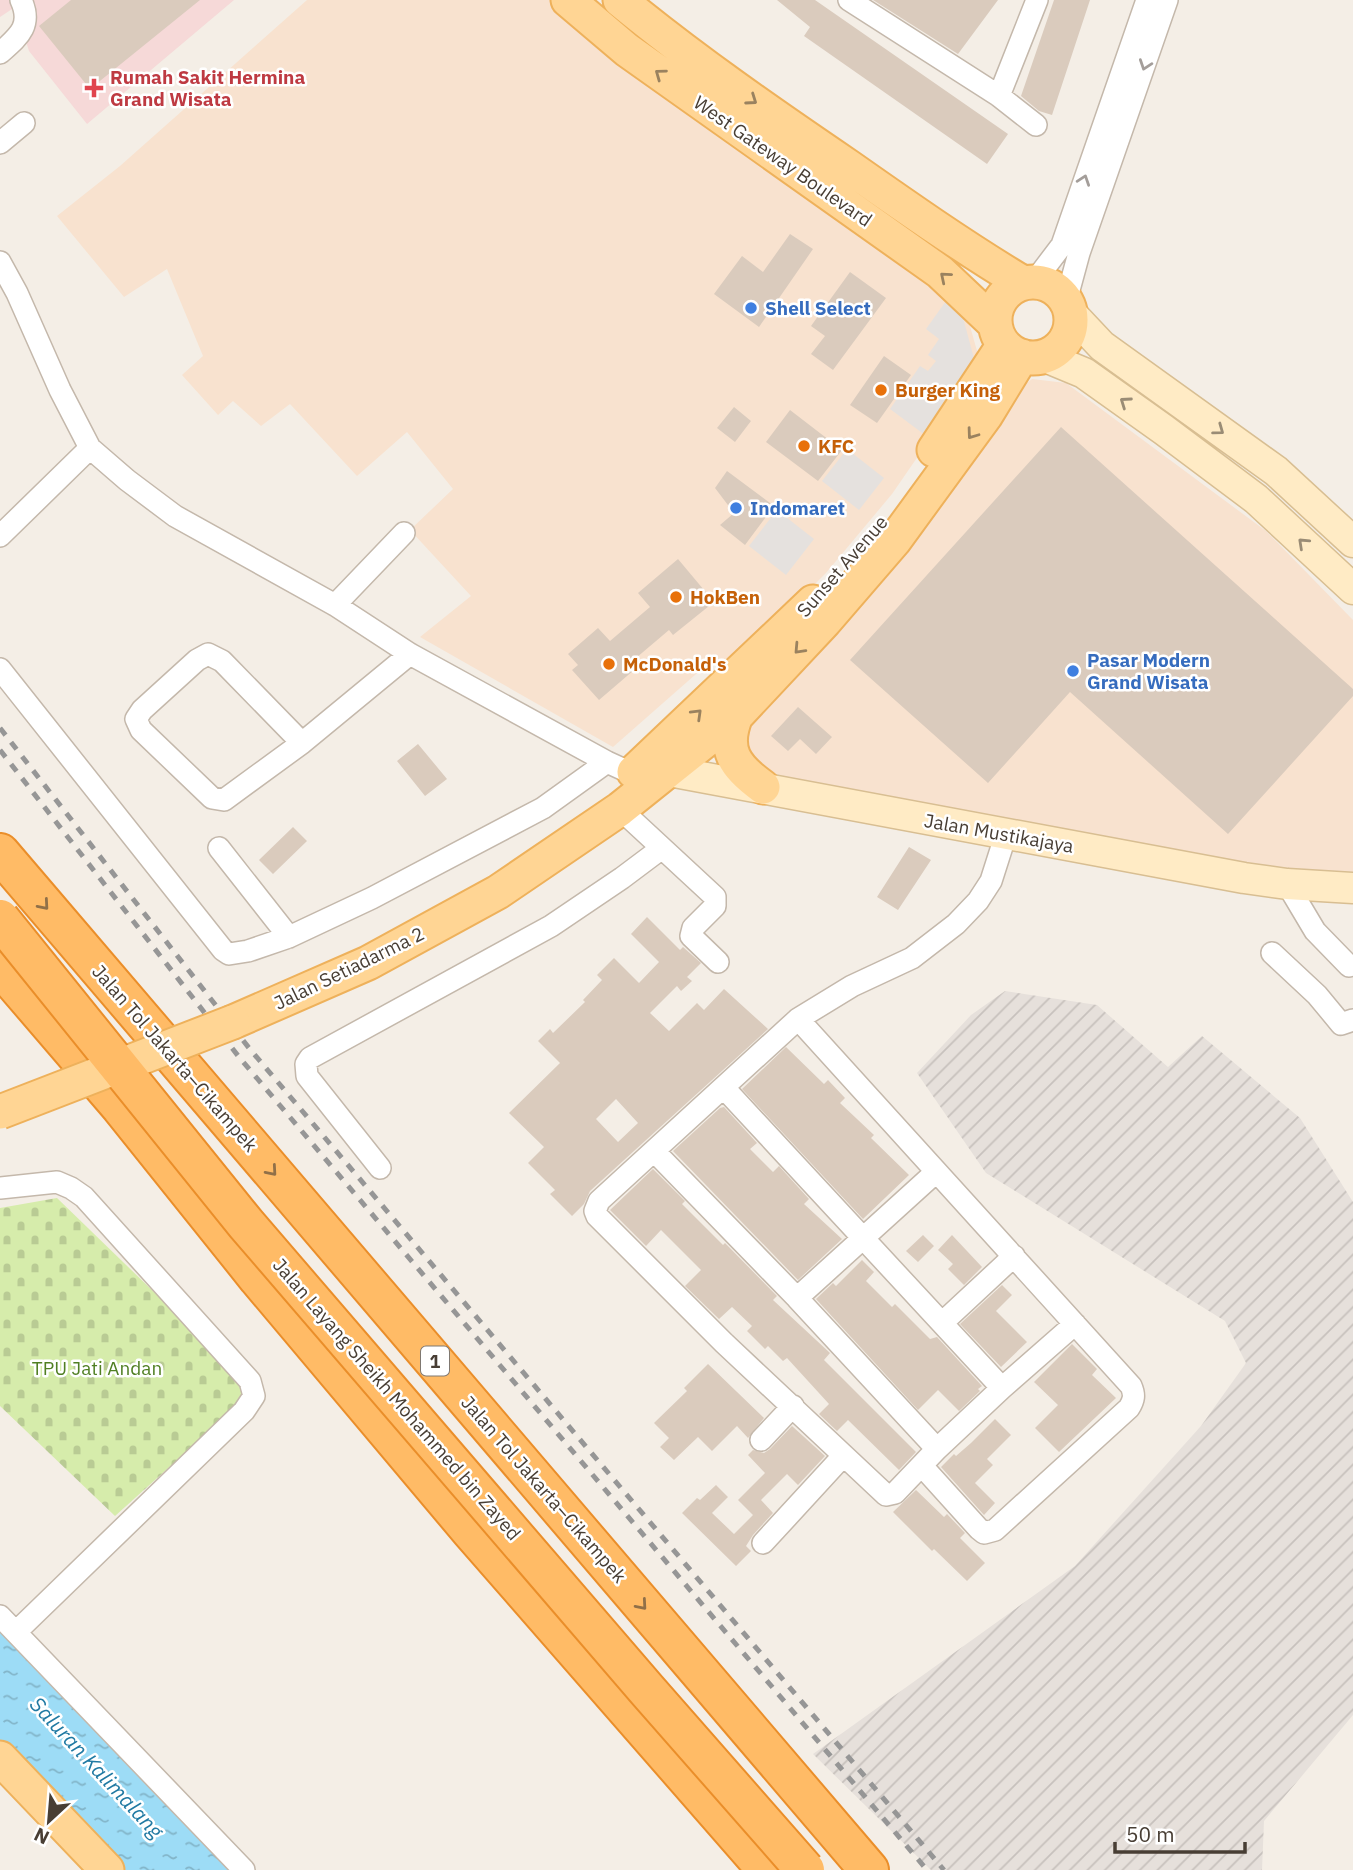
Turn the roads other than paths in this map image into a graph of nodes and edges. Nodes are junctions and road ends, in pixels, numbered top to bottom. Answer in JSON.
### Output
{"nodes":[{"id":1,"x":22,"y":0,"type":"edge"},
{"id":2,"x":568,"y":0,"type":"edge"},
{"id":3,"x":620,"y":0,"type":"edge"},
{"id":4,"x":849,"y":0,"type":"edge"},
{"id":5,"x":1037,"y":0,"type":"edge"},
{"id":6,"x":1147,"y":0,"type":"edge"},
{"id":7,"x":1167,"y":0,"type":"edge"},
{"id":8,"x":0,"y":53,"type":"edge"},
{"id":9,"x":999,"y":96,"type":"junction"},
{"id":10,"x":24,"y":123,"type":"dead end"},
{"id":11,"x":1036,"y":125,"type":"dead end"},
{"id":12,"x":774,"y":135,"type":"junction"},
{"id":13,"x":0,"y":143,"type":"edge"},
{"id":14,"x":0,"y":262,"type":"edge"},
{"id":15,"x":1028,"y":282,"type":"junction"},
{"id":16,"x":1068,"y":307,"type":"junction"},
{"id":17,"x":1016,"y":345,"type":"junction"},
{"id":18,"x":1102,"y":346,"type":"junction"},
{"id":19,"x":1084,"y":373,"type":"junction"},
{"id":20,"x":90,"y":448,"type":"junction"},
{"id":21,"x":1276,"y":471,"type":"junction"},
{"id":22,"x":1256,"y":499,"type":"junction"},
{"id":23,"x":404,"y":533,"type":"dead end"},
{"id":24,"x":0,"y":536,"type":"edge"},
{"id":25,"x":1353,"y":542,"type":"edge"},
{"id":26,"x":1353,"y":590,"type":"edge"},
{"id":27,"x":335,"y":605,"type":"junction"},
{"id":28,"x":410,"y":654,"type":"junction"},
{"id":29,"x":0,"y":669,"type":"edge"},
{"id":30,"x":736,"y":716,"type":"junction"},
{"id":31,"x":302,"y":743,"type":"junction"},
{"id":32,"x":642,"y":770,"type":"junction"},
{"id":33,"x":763,"y":787,"type":"junction"},
{"id":34,"x":620,"y":809,"type":"junction"},
{"id":35,"x":1006,"y":834,"type":"junction"},
{"id":36,"x":219,"y":848,"type":"dead end"},
{"id":37,"x":662,"y":848,"type":"junction"},
{"id":38,"x":0,"y":853,"type":"edge"},
{"id":39,"x":1287,"y":884,"type":"junction"},
{"id":40,"x":1353,"y":888,"type":"edge"},
{"id":41,"x":0,"y":919,"type":"edge"},
{"id":42,"x":289,"y":937,"type":"junction"},
{"id":43,"x":0,"y":949,"type":"edge"},
{"id":44,"x":1272,"y":953,"type":"dead end"},
{"id":45,"x":718,"y":962,"type":"dead end"},
{"id":46,"x":0,"y":966,"type":"edge"},
{"id":47,"x":1349,"y":966,"type":"dead end"},
{"id":48,"x":232,"y":1014,"type":"junction"},
{"id":49,"x":798,"y":1019,"type":"junction"},
{"id":50,"x":1353,"y":1020,"type":"edge"},
{"id":51,"x":724,"y":1088,"type":"junction"},
{"id":52,"x":0,"y":1094,"type":"edge"},
{"id":53,"x":0,"y":1112,"type":"edge"},
{"id":54,"x":654,"y":1152,"type":"junction"},
{"id":55,"x":380,"y":1168,"type":"dead end"},
{"id":56,"x":936,"y":1172,"type":"junction"},
{"id":57,"x":0,"y":1188,"type":"edge"},
{"id":58,"x":863,"y":1239,"type":"junction"},
{"id":59,"x":1014,"y":1256,"type":"junction"},
{"id":60,"x":797,"y":1298,"type":"junction"},
{"id":61,"x":942,"y":1323,"type":"junction"},
{"id":62,"x":1076,"y":1324,"type":"junction"},
{"id":63,"x":1002,"y":1388,"type":"junction"},
{"id":64,"x":793,"y":1406,"type":"junction"},
{"id":65,"x":761,"y":1440,"type":"dead end"},
{"id":66,"x":937,"y":1450,"type":"junction"},
{"id":67,"x":843,"y":1456,"type":"junction"},
{"id":68,"x":922,"y":1466,"type":"junction"},
{"id":69,"x":763,"y":1543,"type":"dead end"},
{"id":70,"x":0,"y":1616,"type":"edge"},
{"id":71,"x":16,"y":1632,"type":"junction"},
{"id":72,"x":742,"y":1722,"type":"junction"},
{"id":73,"x":0,"y":1758,"type":"edge"},
{"id":74,"x":107,"y":1870,"type":"edge"},
{"id":75,"x":244,"y":1870,"type":"edge"},
{"id":76,"x":767,"y":1870,"type":"edge"},
{"id":77,"x":779,"y":1870,"type":"edge"},
{"id":78,"x":805,"y":1870,"type":"edge"},
{"id":79,"x":869,"y":1870,"type":"edge"},
{"id":80,"x":888,"y":1870,"type":"edge"}],
"edges":[{"from":1,"to":8,"type":"street"},
{"from":12,"to":2,"type":"main road","name":"West Gateway Boulevard","one_way":true},
{"from":3,"to":12,"type":"main road","name":"West Gateway Boulevard","one_way":true},
{"from":4,"to":9,"type":"street"},
{"from":5,"to":9,"type":"street"},
{"from":15,"to":6,"type":"street","one_way":true},
{"from":7,"to":16,"type":"street","one_way":true},
{"from":9,"to":11,"type":"street"},
{"from":10,"to":13,"type":"street"},
{"from":12,"to":15,"type":"main road","name":"West Gateway Boulevard"},
{"from":17,"to":12,"type":"main road","name":"West Gateway Boulevard","one_way":true},
{"from":14,"to":20,"type":"street"},
{"from":15,"to":16,"type":"main road"},
{"from":15,"to":17,"type":"main road"},
{"from":16,"to":17,"type":"main road"},
{"from":16,"to":18,"type":"main road"},
{"from":17,"to":19,"type":"main road","name":"West Gateway Boulevard"},
{"from":17,"to":30,"type":"main road","name":"Sunset Avenue","one_way":true},
{"from":32,"to":17,"type":"main road","name":"Sunset Avenue","one_way":true},
{"from":18,"to":19,"type":"main road"},
{"from":18,"to":21,"type":"main road","one_way":true},
{"from":22,"to":19,"type":"main road","name":"West Gateway Boulevard","one_way":true},
{"from":20,"to":24,"type":"street"},
{"from":20,"to":27,"type":"street"},
{"from":21,"to":22,"type":"main road"},
{"from":21,"to":25,"type":"main road"},
{"from":26,"to":22,"type":"main road","name":"West Gateway Boulevard","one_way":true},
{"from":23,"to":27,"type":"street"},
{"from":27,"to":28,"type":"street"},
{"from":28,"to":31,"type":"street"},
{"from":28,"to":32,"type":"street"},
{"from":29,"to":42,"type":"street"},
{"from":30,"to":32,"type":"main road","name":"Sunset Avenue"},
{"from":30,"to":33,"type":"main road"},
{"from":31,"to":31,"type":"street"},
{"from":32,"to":33,"type":"main road","name":"Jalan Mustikajaya"},
{"from":32,"to":34,"type":"main road","name":"Jalan Setiadarma 2"},
{"from":32,"to":42,"type":"street"},
{"from":32,"to":48,"type":"main road","name":"Jalan Setiadarma 2"},
{"from":33,"to":35,"type":"main road","name":"Jalan Mustikajaya"},
{"from":34,"to":37,"type":"street"},
{"from":34,"to":48,"type":"main road","name":"Jalan Setiadarma 2"},
{"from":35,"to":39,"type":"main road","name":"Jalan Mustikajaya"},
{"from":35,"to":49,"type":"street"},
{"from":36,"to":42,"type":"street"},
{"from":37,"to":45,"type":"street"},
{"from":37,"to":55,"type":"street"},
{"from":38,"to":72,"type":"highway","name":"Jalan Tol Jakarta–Cikampek","number":"1","one_way":true},
{"from":39,"to":40,"type":"main road","name":"Jalan Mustikajaya"},
{"from":39,"to":47,"type":"street"},
{"from":41,"to":78,"type":"highway","name":"Jalan Layang Sheikh Mohammed bin Zayed","bridge":true},
{"from":43,"to":77,"type":"highway","name":"Jalan Layang Sheikh Mohammed bin Zayed"},
{"from":44,"to":50,"type":"street"},
{"from":46,"to":76,"type":"highway"},
{"from":48,"to":52,"type":"main road","name":"Jalan Setiadarma 2"},
{"from":48,"to":53,"type":"main road","name":"Jalan Setiadarma 2","bridge":true},
{"from":49,"to":51,"type":"street"},
{"from":49,"to":56,"type":"street"},
{"from":51,"to":54,"type":"street"},
{"from":51,"to":58,"type":"street"},
{"from":54,"to":60,"type":"street"},
{"from":54,"to":64,"type":"street"},
{"from":56,"to":58,"type":"street"},
{"from":56,"to":59,"type":"street"},
{"from":57,"to":71,"type":"street"},
{"from":58,"to":60,"type":"street"},
{"from":58,"to":61,"type":"street"},
{"from":59,"to":61,"type":"street"},
{"from":59,"to":62,"type":"street"},
{"from":60,"to":66,"type":"street"},
{"from":61,"to":63,"type":"street"},
{"from":62,"to":63,"type":"street"},
{"from":62,"to":68,"type":"street"},
{"from":63,"to":66,"type":"street"},
{"from":64,"to":65,"type":"street"},
{"from":64,"to":67,"type":"street"},
{"from":66,"to":68,"type":"street"},
{"from":67,"to":68,"type":"street"},
{"from":67,"to":69,"type":"street"},
{"from":70,"to":71,"type":"street"},
{"from":71,"to":75,"type":"street"},
{"from":72,"to":79,"type":"highway","name":"Jalan Tol Jakarta–Cikampek","number":"1"},
{"from":72,"to":80,"type":"highway"},
{"from":73,"to":74,"type":"main road"}]}
